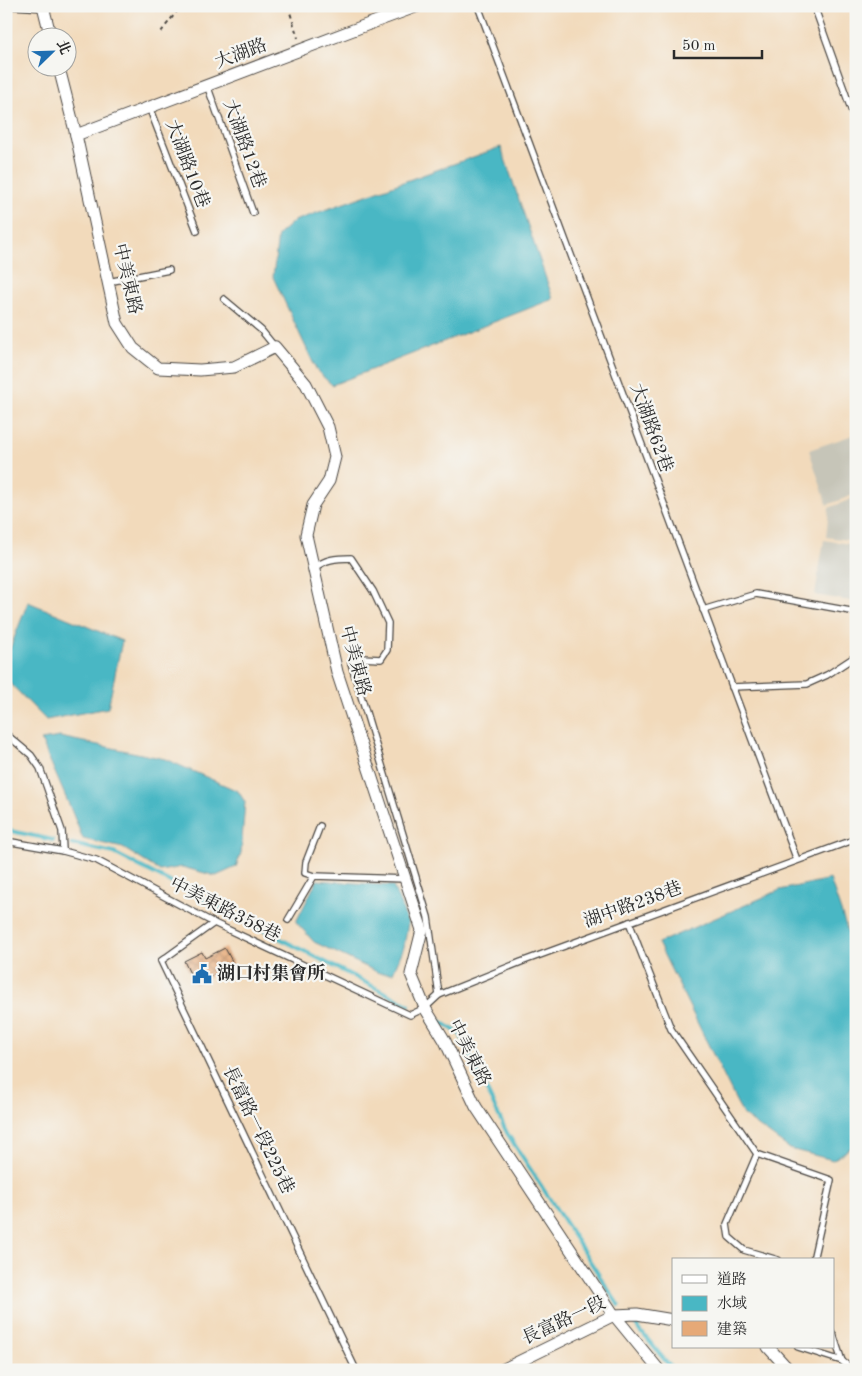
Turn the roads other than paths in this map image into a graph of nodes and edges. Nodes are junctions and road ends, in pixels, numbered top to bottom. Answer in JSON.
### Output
{"nodes":[{"id":1,"x":12,"y":6,"type":"edge"},
{"id":2,"x":418,"y":6,"type":"edge"},
{"id":3,"x":478,"y":6,"type":"edge"},
{"id":4,"x":814,"y":6,"type":"edge"},
{"id":5,"x":44,"y":7,"type":"edge"},
{"id":6,"x":49,"y":28,"type":"edge"},
{"id":7,"x":62,"y":78,"type":"edge"},
{"id":8,"x":207,"y":86,"type":"junction"},
{"id":9,"x":149,"y":107,"type":"junction"},
{"id":10,"x":856,"y":123,"type":"edge"},
{"id":11,"x":76,"y":135,"type":"junction"},
{"id":12,"x":253,"y":213,"type":"dead end"},
{"id":13,"x":197,"y":231,"type":"dead end"},
{"id":14,"x":169,"y":270,"type":"dead end"},
{"id":15,"x":108,"y":282,"type":"junction"},
{"id":16,"x":224,"y":298,"type":"dead end"},
{"id":17,"x":275,"y":347,"type":"junction"},
{"id":18,"x":314,"y":569,"type":"junction"},
{"id":19,"x":703,"y":610,"type":"junction"},
{"id":20,"x":856,"y":612,"type":"edge"},
{"id":21,"x":856,"y":656,"type":"edge"},
{"id":22,"x":732,"y":687,"type":"junction"},
{"id":23,"x":6,"y":734,"type":"edge"},
{"id":24,"x":320,"y":826,"type":"dead end"},
{"id":25,"x":856,"y":839,"type":"edge"},
{"id":26,"x":6,"y":841,"type":"edge"},
{"id":27,"x":63,"y":851,"type":"junction"},
{"id":28,"x":796,"y":860,"type":"junction"},
{"id":29,"x":314,"y":876,"type":"junction"},
{"id":30,"x":406,"y":879,"type":"junction"},
{"id":31,"x":288,"y":920,"type":"dead end"},
{"id":32,"x":629,"y":922,"type":"junction"},
{"id":33,"x":214,"y":923,"type":"junction"},
{"id":34,"x":439,"y":995,"type":"junction"},
{"id":35,"x":425,"y":1008,"type":"junction"},
{"id":36,"x":757,"y":1154,"type":"junction"},
{"id":37,"x":771,"y":1258,"type":"edge"},
{"id":38,"x":813,"y":1258,"type":"edge"},
{"id":39,"x":614,"y":1315,"type":"junction"},
{"id":40,"x":672,"y":1320,"type":"edge"},
{"id":41,"x":834,"y":1337,"type":"edge"},
{"id":42,"x":769,"y":1348,"type":"edge"},
{"id":43,"x":801,"y":1348,"type":"edge"},
{"id":44,"x":842,"y":1361,"type":"junction"},
{"id":45,"x":356,"y":1370,"type":"edge"},
{"id":46,"x":502,"y":1370,"type":"edge"},
{"id":47,"x":658,"y":1370,"type":"edge"},
{"id":48,"x":789,"y":1370,"type":"edge"},
{"id":49,"x":853,"y":1370,"type":"edge"}],
"edges":[{"from":1,"to":5,"type":"lane"},
{"from":2,"to":8,"type":"street","name":"大湖路"},
{"from":3,"to":19,"type":"lane","name":"大湖路62巷"},
{"from":4,"to":10,"type":"lane"},
{"from":5,"to":6,"type":"street"},
{"from":7,"to":11,"type":"street","name":"中美東路"},
{"from":8,"to":9,"type":"street","name":"大湖路"},
{"from":8,"to":12,"type":"lane","name":"大湖路12巷"},
{"from":9,"to":11,"type":"street","name":"大湖路"},
{"from":9,"to":13,"type":"lane","name":"大湖路10巷"},
{"from":11,"to":15,"type":"street","name":"中美東路"},
{"from":14,"to":15,"type":"lane"},
{"from":15,"to":17,"type":"street","name":"中美東路"},
{"from":16,"to":17,"type":"lane"},
{"from":17,"to":18,"type":"street","name":"中美東路"},
{"from":18,"to":30,"type":"street","name":"中美東路"},
{"from":18,"to":34,"type":"lane"},
{"from":19,"to":20,"type":"lane"},
{"from":19,"to":22,"type":"lane","name":"大湖路62巷"},
{"from":21,"to":22,"type":"lane"},
{"from":22,"to":28,"type":"lane","name":"大湖路62巷"},
{"from":23,"to":27,"type":"lane"},
{"from":24,"to":29,"type":"lane"},
{"from":25,"to":28,"type":"lane","name":"湖中路238巷"},
{"from":26,"to":27,"type":"lane","name":"中美東路358巷"},
{"from":27,"to":33,"type":"lane","name":"中美東路358巷"},
{"from":28,"to":32,"type":"lane","name":"湖中路238巷"},
{"from":29,"to":30,"type":"lane"},
{"from":29,"to":31,"type":"lane"},
{"from":30,"to":35,"type":"street","name":"中美東路"},
{"from":32,"to":34,"type":"lane","name":"湖中路238巷"},
{"from":32,"to":36,"type":"lane"},
{"from":33,"to":35,"type":"lane","name":"中美東路358巷"},
{"from":33,"to":45,"type":"lane","name":"長富路一段225巷"},
{"from":34,"to":35,"type":"lane","name":"湖中路238巷"},
{"from":35,"to":39,"type":"street","name":"中美東路"},
{"from":36,"to":37,"type":"lane"},
{"from":36,"to":38,"type":"lane"},
{"from":39,"to":40,"type":"street","name":"長富路一段"},
{"from":39,"to":46,"type":"street","name":"長富路一段"},
{"from":39,"to":47,"type":"street","name":"中美東路"},
{"from":41,"to":44,"type":"lane"},
{"from":42,"to":48,"type":"street"},
{"from":43,"to":44,"type":"lane"},
{"from":44,"to":49,"type":"lane"}]}
